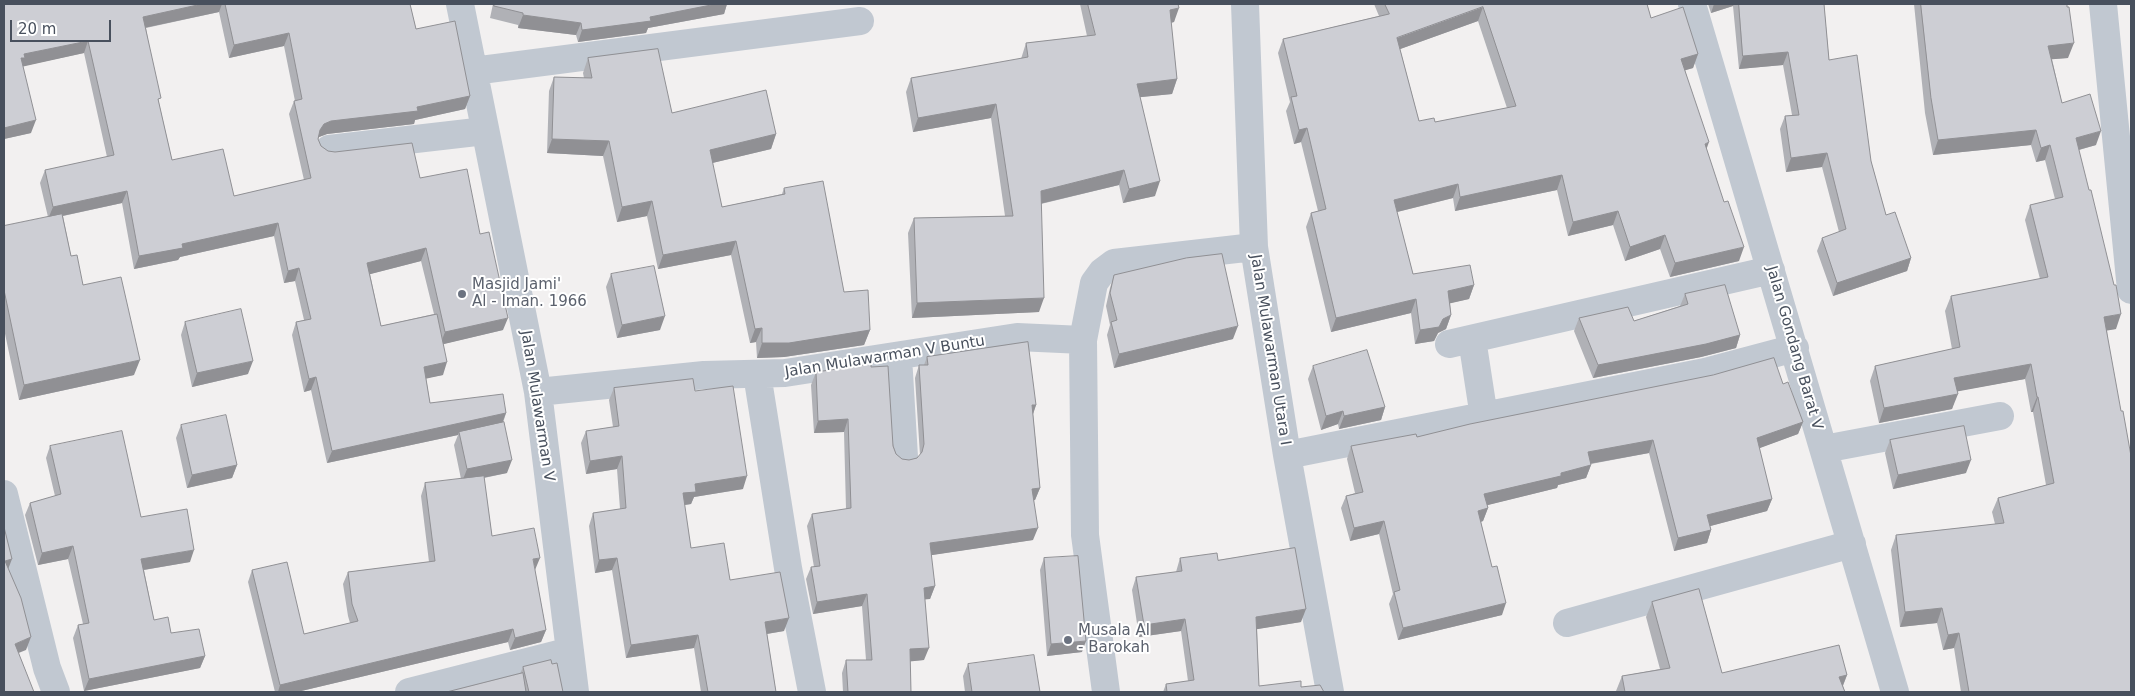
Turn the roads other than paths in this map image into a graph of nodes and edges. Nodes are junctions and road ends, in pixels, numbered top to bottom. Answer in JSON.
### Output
{"nodes":[{"id":1,"x":460,"y":4,"type":"edge"},
{"id":2,"x":1245,"y":4,"type":"edge"},
{"id":3,"x":1692,"y":4,"type":"edge"},
{"id":4,"x":2103,"y":4,"type":"edge"},
{"id":5,"x":860,"y":21,"type":"dead end"},
{"id":6,"x":473,"y":71,"type":"junction"},
{"id":7,"x":2121,"y":85,"type":"edge"},
{"id":8,"x":484,"y":131,"type":"junction"},
{"id":9,"x":329,"y":149,"type":"edge"},
{"id":10,"x":1254,"y":247,"type":"junction"},
{"id":11,"x":1771,"y":270,"type":"junction"},
{"id":12,"x":2131,"y":290,"type":"edge"},
{"id":13,"x":1084,"y":340,"type":"junction"},
{"id":14,"x":1795,"y":348,"type":"junction"},
{"id":15,"x":898,"y":356,"type":"junction"},
{"id":16,"x":757,"y":374,"type":"junction"},
{"id":17,"x":538,"y":392,"type":"junction"},
{"id":18,"x":2000,"y":416,"type":"dead end"},
{"id":19,"x":1484,"y":417,"type":"junction"},
{"id":20,"x":1824,"y":449,"type":"junction"},
{"id":21,"x":1287,"y":455,"type":"junction"},
{"id":22,"x":904,"y":457,"type":"edge"},
{"id":23,"x":4,"y":494,"type":"edge"},
{"id":24,"x":1852,"y":544,"type":"junction"},
{"id":25,"x":1567,"y":623,"type":"dead end"},
{"id":26,"x":570,"y":650,"type":"junction"},
{"id":27,"x":56,"y":692,"type":"edge"},
{"id":28,"x":409,"y":692,"type":"edge"},
{"id":29,"x":575,"y":692,"type":"edge"},
{"id":30,"x":812,"y":692,"type":"edge"},
{"id":31,"x":1106,"y":692,"type":"edge"},
{"id":32,"x":1330,"y":692,"type":"edge"},
{"id":33,"x":1895,"y":692,"type":"edge"}],
"edges":[{"from":1,"to":6,"type":"street","name":"Jalan Mulawarman V"},
{"from":2,"to":10,"type":"street","name":"Jalan Mulawarman Utara I"},
{"from":3,"to":11,"type":"street","name":"Jalan Gondang Barat V"},
{"from":4,"to":7,"type":"street"},
{"from":5,"to":6,"type":"street"},
{"from":6,"to":8,"type":"street","name":"Jalan Mulawarman V"},
{"from":7,"to":12,"type":"street"},
{"from":8,"to":9,"type":"street"},
{"from":8,"to":17,"type":"street","name":"Jalan Mulawarman V"},
{"from":10,"to":13,"type":"street"},
{"from":10,"to":21,"type":"street","name":"Jalan Mulawarman Utara I"},
{"from":11,"to":14,"type":"street","name":"Jalan Gondang Barat V"},
{"from":11,"to":19,"type":"street"},
{"from":13,"to":15,"type":"street","name":"Jalan Mulawarman V Buntu"},
{"from":13,"to":31,"type":"street"},
{"from":14,"to":19,"type":"street"},
{"from":14,"to":20,"type":"street","name":"Jalan Gondang Barat V"},
{"from":15,"to":16,"type":"street","name":"Jalan Mulawarman V Buntu"},
{"from":15,"to":22,"type":"street"},
{"from":16,"to":17,"type":"street","name":"Jalan Mulawarman V Buntu"},
{"from":16,"to":30,"type":"street"},
{"from":17,"to":26,"type":"street","name":"Jalan Mulawarman V"},
{"from":18,"to":20,"type":"street"},
{"from":19,"to":21,"type":"street"},
{"from":20,"to":24,"type":"street","name":"Jalan Gondang Barat V"},
{"from":21,"to":32,"type":"street","name":"Jalan Mulawarman Utara I"},
{"from":23,"to":27,"type":"street"},
{"from":24,"to":25,"type":"street"},
{"from":24,"to":33,"type":"street","name":"Jalan Gondang Barat V"},
{"from":26,"to":28,"type":"street"},
{"from":26,"to":29,"type":"street","name":"Jalan Mulawarman V"}]}
